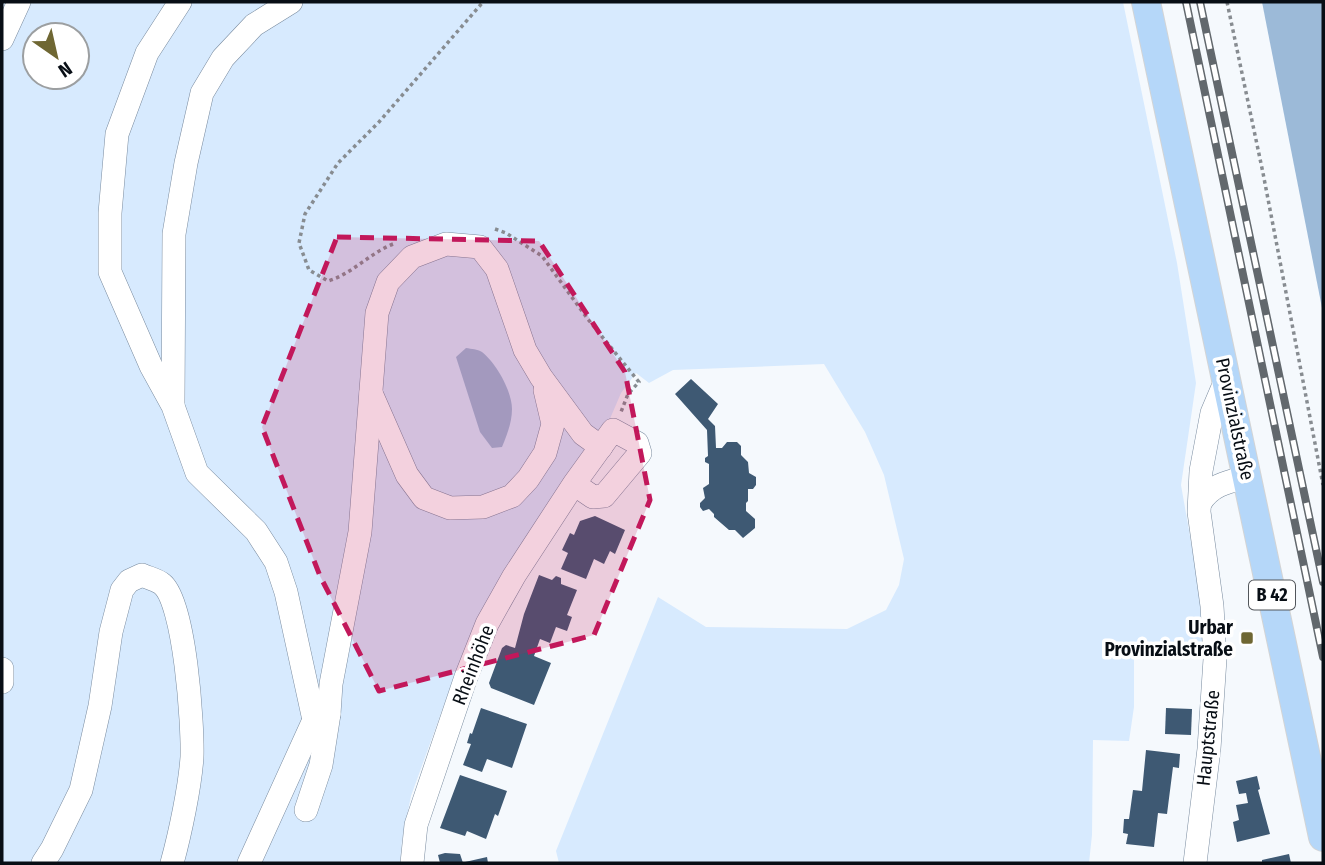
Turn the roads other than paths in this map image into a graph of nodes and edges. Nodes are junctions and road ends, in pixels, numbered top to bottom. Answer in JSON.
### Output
{"nodes":[{"id":1,"x":19,"y":2,"type":"edge"},
{"id":2,"x":180,"y":2,"type":"edge"},
{"id":3,"x":291,"y":2,"type":"edge"},
{"id":4,"x":1146,"y":2,"type":"edge"},
{"id":5,"x":2,"y":39,"type":"edge"},
{"id":6,"x":541,"y":377,"type":"junction"},
{"id":7,"x":1226,"y":380,"type":"junction"},
{"id":8,"x":370,"y":392,"type":"junction"},
{"id":9,"x":173,"y":406,"type":"junction"},
{"id":10,"x":607,"y":438,"type":"junction"},
{"id":11,"x":1247,"y":477,"type":"junction"},
{"id":12,"x":574,"y":484,"type":"junction"},
{"id":13,"x":1200,"y":503,"type":"junction"},
{"id":14,"x":2,"y":669,"type":"edge"},
{"id":15,"x":2,"y":682,"type":"edge"},
{"id":16,"x":321,"y":717,"type":"junction"},
{"id":17,"x":306,"y":810,"type":"dead end"},
{"id":18,"x":1323,"y":837,"type":"edge"},
{"id":19,"x":43,"y":863,"type":"edge"},
{"id":20,"x":172,"y":863,"type":"edge"},
{"id":21,"x":249,"y":863,"type":"edge"},
{"id":22,"x":412,"y":863,"type":"edge"},
{"id":23,"x":1195,"y":863,"type":"edge"}],
"edges":[{"from":1,"to":5,"type":"street"},
{"from":2,"to":9,"type":"street"},
{"from":3,"to":9,"type":"street"},
{"from":4,"to":7,"type":"main road","name":"Provinzialstraße","number":"B 42"},
{"from":6,"to":8,"type":"street"},
{"from":6,"to":8,"type":"street"},
{"from":6,"to":10,"type":"street"},
{"from":7,"to":11,"type":"main road","name":"Provinzialstraße","number":"B 42"},
{"from":7,"to":13,"type":"street","name":"Hauptstraße"},
{"from":8,"to":16,"type":"street"},
{"from":9,"to":16,"type":"street"},
{"from":10,"to":12,"type":"street","name":"Rheinhöhe"},
{"from":10,"to":12,"type":"street"},
{"from":11,"to":13,"type":"street"},
{"from":11,"to":18,"type":"main road","name":"Provinzialstraße","number":"B 42"},
{"from":12,"to":22,"type":"street","name":"Rheinhöhe"},
{"from":13,"to":23,"type":"street","name":"Hauptstraße"},
{"from":14,"to":15,"type":"street"},
{"from":16,"to":17,"type":"street"},
{"from":16,"to":21,"type":"street"},
{"from":19,"to":20,"type":"street"}]}
